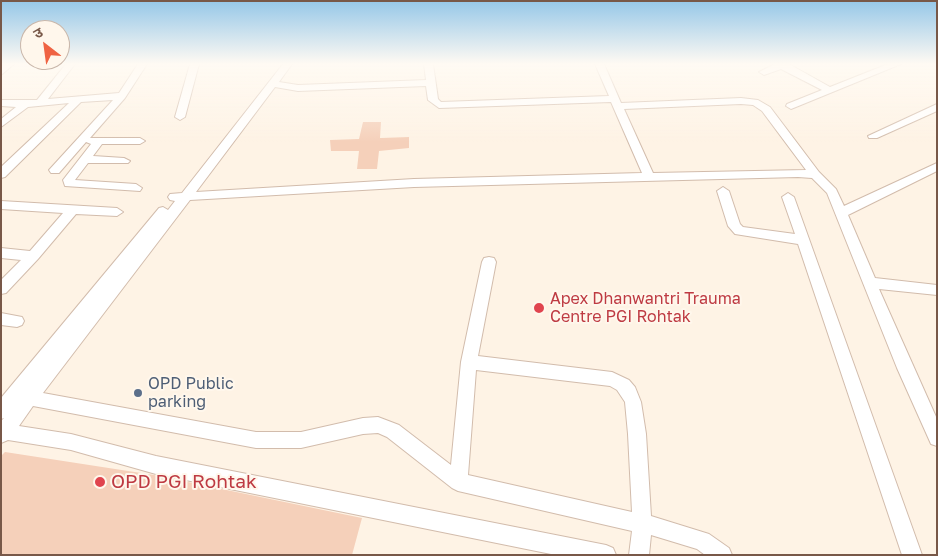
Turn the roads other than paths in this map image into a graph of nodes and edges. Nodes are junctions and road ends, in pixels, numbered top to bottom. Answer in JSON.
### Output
{"nodes":[{"id":1,"x":50,"y":90,"type":"edge"},
{"id":2,"x":126,"y":90,"type":"edge"},
{"id":3,"x":188,"y":90,"type":"edge"},
{"id":4,"x":261,"y":90,"type":"edge"},
{"id":5,"x":268,"y":90,"type":"edge"},
{"id":6,"x":431,"y":90,"type":"edge"},
{"id":7,"x":611,"y":90,"type":"edge"},
{"id":8,"x":830,"y":91,"type":"edge"},
{"id":9,"x":122,"y":96,"type":"junction"},
{"id":10,"x":79,"y":99,"type":"junction"},
{"id":11,"x":616,"y":102,"type":"junction"},
{"id":12,"x":40,"y":103,"type":"junction"},
{"id":13,"x":1,"y":104,"type":"edge"},
{"id":14,"x":25,"y":104,"type":"junction"},
{"id":15,"x":790,"y":106,"type":"dead end"},
{"id":16,"x":937,"y":107,"type":"edge"},
{"id":17,"x":180,"y":117,"type":"dead end"},
{"id":18,"x":1,"y":124,"type":"edge"},
{"id":19,"x":228,"y":136,"type":"junction"},
{"id":20,"x":873,"y":136,"type":"dead end"},
{"id":21,"x":81,"y":141,"type":"junction"},
{"id":22,"x":99,"y":141,"type":"junction"},
{"id":23,"x":140,"y":141,"type":"dead end"},
{"id":24,"x":85,"y":159,"type":"junction"},
{"id":25,"x":124,"y":161,"type":"dead end"},
{"id":26,"x":937,"y":166,"type":"edge"},
{"id":27,"x":55,"y":170,"type":"dead end"},
{"id":28,"x":1,"y":174,"type":"edge"},
{"id":29,"x":815,"y":175,"type":"junction"},
{"id":30,"x":648,"y":176,"type":"junction"},
{"id":31,"x":136,"y":188,"type":"dead end"},
{"id":32,"x":723,"y":190,"type":"dead end"},
{"id":33,"x":180,"y":196,"type":"junction"},
{"id":34,"x":788,"y":197,"type":"dead end"},
{"id":35,"x":1,"y":205,"type":"edge"},
{"id":36,"x":72,"y":210,"type":"junction"},
{"id":37,"x":117,"y":212,"type":"dead end"},
{"id":38,"x":841,"y":213,"type":"junction"},
{"id":39,"x":802,"y":240,"type":"junction"},
{"id":40,"x":1,"y":253,"type":"edge"},
{"id":41,"x":33,"y":256,"type":"junction"},
{"id":42,"x":489,"y":262,"type":"dead end"},
{"id":43,"x":870,"y":283,"type":"junction"},
{"id":44,"x":1,"y":289,"type":"edge"},
{"id":45,"x":937,"y":290,"type":"edge"},
{"id":46,"x":1,"y":319,"type":"edge"},
{"id":47,"x":17,"y":321,"type":"dead end"},
{"id":48,"x":469,"y":362,"type":"junction"},
{"id":49,"x":30,"y":398,"type":"junction"},
{"id":50,"x":1,"y":411,"type":"edge"},
{"id":51,"x":2,"y":432,"type":"edge"},
{"id":52,"x":937,"y":438,"type":"edge"},
{"id":53,"x":458,"y":482,"type":"junction"},
{"id":54,"x":642,"y":523,"type":"junction"},
{"id":55,"x":606,"y":555,"type":"edge"},
{"id":56,"x":639,"y":555,"type":"edge"},
{"id":57,"x":722,"y":555,"type":"edge"},
{"id":58,"x":912,"y":555,"type":"edge"}],
"edges":[{"from":1,"to":12,"type":"street"},
{"from":2,"to":9,"type":"street"},
{"from":3,"to":17,"type":"street"},
{"from":4,"to":19,"type":"street"},
{"from":5,"to":19,"type":"street"},
{"from":6,"to":11,"type":"street"},
{"from":7,"to":11,"type":"street"},
{"from":8,"to":15,"type":"street"},
{"from":9,"to":10,"type":"street"},
{"from":9,"to":21,"type":"street"},
{"from":10,"to":12,"type":"street"},
{"from":10,"to":28,"type":"street"},
{"from":11,"to":29,"type":"street"},
{"from":11,"to":30,"type":"street"},
{"from":12,"to":14,"type":"street"},
{"from":13,"to":14,"type":"street"},
{"from":14,"to":18,"type":"street"},
{"from":16,"to":20,"type":"street"},
{"from":19,"to":33,"type":"street"},
{"from":21,"to":22,"type":"street"},
{"from":21,"to":27,"type":"street"},
{"from":22,"to":23,"type":"street"},
{"from":22,"to":24,"type":"street"},
{"from":24,"to":25,"type":"street"},
{"from":24,"to":31,"type":"street"},
{"from":26,"to":38,"type":"street"},
{"from":29,"to":30,"type":"street"},
{"from":29,"to":38,"type":"street"},
{"from":30,"to":33,"type":"street"},
{"from":32,"to":39,"type":"street"},
{"from":33,"to":49,"type":"street"},
{"from":33,"to":50,"type":"street"},
{"from":34,"to":39,"type":"street"},
{"from":35,"to":36,"type":"street"},
{"from":36,"to":37,"type":"street"},
{"from":36,"to":41,"type":"street"},
{"from":38,"to":43,"type":"street"},
{"from":39,"to":58,"type":"street"},
{"from":40,"to":41,"type":"street"},
{"from":41,"to":44,"type":"street"},
{"from":42,"to":48,"type":"street"},
{"from":43,"to":45,"type":"street"},
{"from":43,"to":52,"type":"street"},
{"from":46,"to":47,"type":"street"},
{"from":48,"to":53,"type":"street"},
{"from":48,"to":54,"type":"street"},
{"from":49,"to":51,"type":"street"},
{"from":49,"to":53,"type":"street"},
{"from":51,"to":55,"type":"street"},
{"from":53,"to":54,"type":"street"},
{"from":54,"to":56,"type":"street"},
{"from":54,"to":57,"type":"street"}]}
